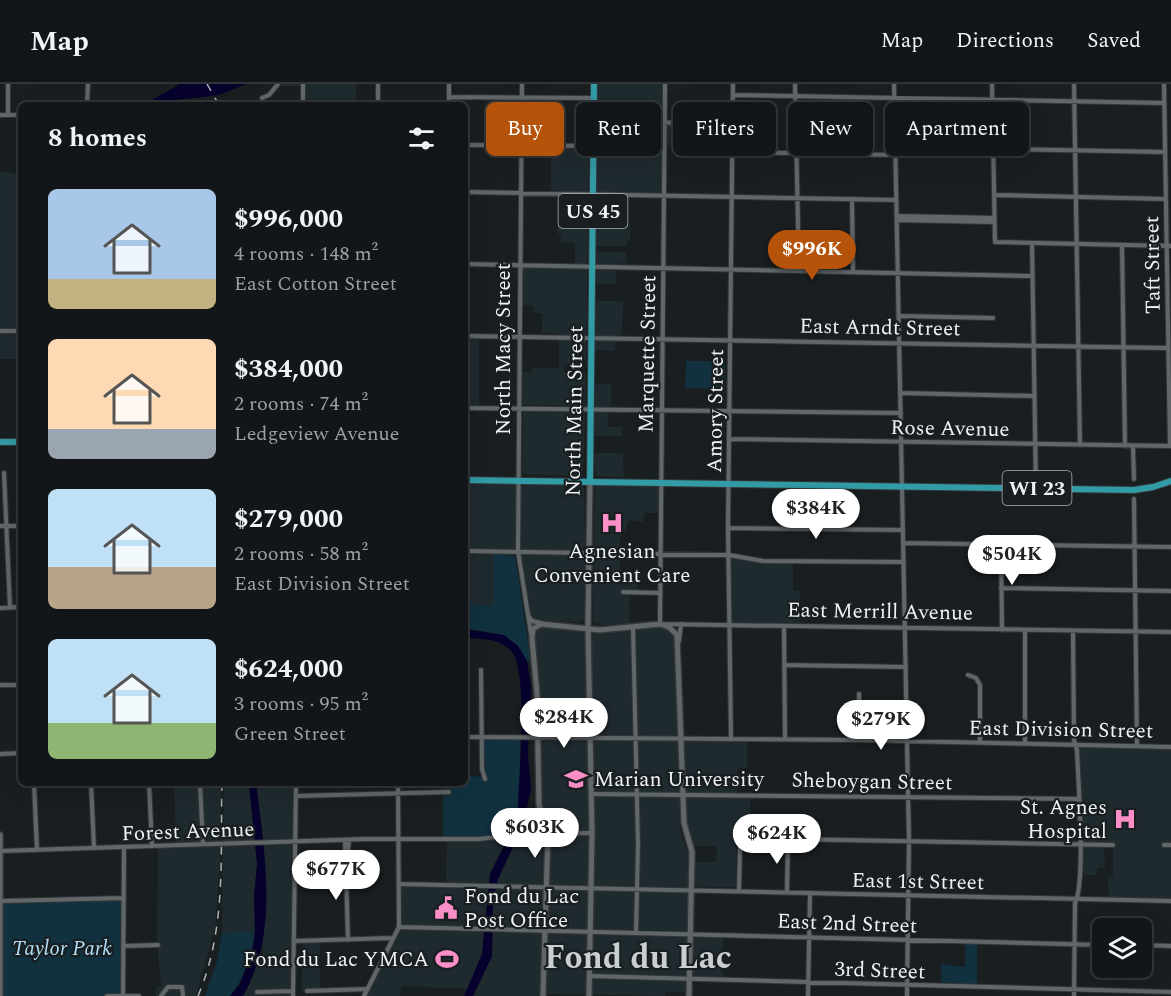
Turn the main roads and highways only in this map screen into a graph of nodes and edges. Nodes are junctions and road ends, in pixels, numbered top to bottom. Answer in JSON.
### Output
{"nodes":[{"id":1,"x":594,"y":84,"type":"edge"},
{"id":2,"x":0,"y":442,"type":"edge"},
{"id":3,"x":18,"y":442,"type":"edge"},
{"id":4,"x":468,"y":480,"type":"edge"},
{"id":5,"x":590,"y":481,"type":"junction"},
{"id":6,"x":1171,"y":481,"type":"edge"},
{"id":7,"x":588,"y":619,"type":"junction"},
{"id":8,"x":567,"y":625,"type":"junction"},
{"id":9,"x":588,"y":629,"type":"junction"},
{"id":10,"x":600,"y":630,"type":"junction"},
{"id":11,"x":544,"y":821,"type":"junction"},
{"id":12,"x":534,"y":833,"type":"road end"},
{"id":13,"x":0,"y":835,"type":"edge"},
{"id":14,"x":0,"y":851,"type":"edge"},
{"id":15,"x":1,"y":901,"type":"edge"},
{"id":16,"x":0,"y":996,"type":"edge"},
{"id":17,"x":543,"y":996,"type":"edge"},
{"id":18,"x":589,"y":996,"type":"edge"},
{"id":19,"x":689,"y":996,"type":"edge"}],
"edges":[{"from":1,"to":5,"type":"main road","name":"North Main Street","number":"US 45"},
{"from":2,"to":3,"type":"main road"},
{"from":4,"to":5,"type":"main road"},
{"from":5,"to":6,"type":"main road","number":"WI 23"},
{"from":5,"to":7,"type":"main road","name":"North Main Street"},
{"from":7,"to":8,"type":"main road"},
{"from":7,"to":9,"type":"main road","name":"North Main Street"},
{"from":7,"to":10,"type":"main road"},
{"from":8,"to":9,"type":"main road","name":"East Merrill Avenue"},
{"from":8,"to":11,"type":"main road","name":"North Macy Street"},
{"from":9,"to":10,"type":"main road","name":"East Merrill Avenue"},
{"from":9,"to":18,"type":"main road","name":"North Main Street"},
{"from":10,"to":19,"type":"main road","name":"East Merrill Avenue"},
{"from":11,"to":12,"type":"main road"},
{"from":11,"to":17,"type":"main road","name":"North Macy Street"},
{"from":13,"to":14,"type":"main road"},
{"from":14,"to":15,"type":"main road"},
{"from":15,"to":16,"type":"main road"}]}
